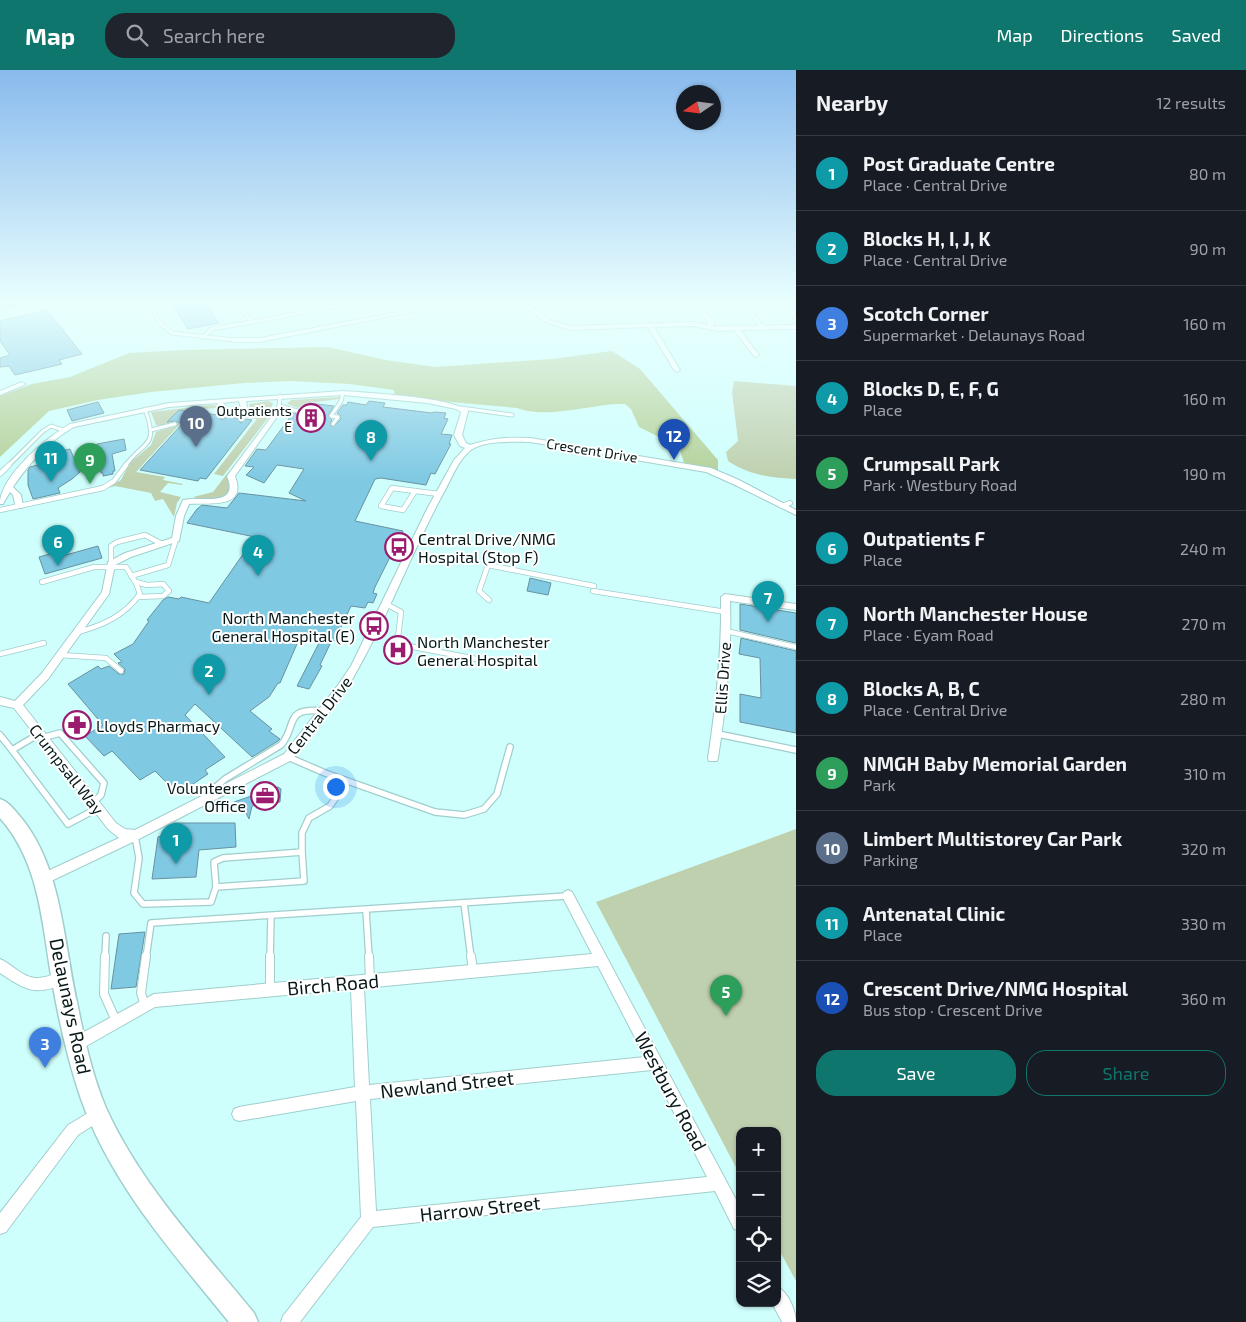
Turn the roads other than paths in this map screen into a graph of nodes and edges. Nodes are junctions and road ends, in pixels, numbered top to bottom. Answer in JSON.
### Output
{"nodes":[{"id":1,"x":673,"y":361,"type":"edge"},
{"id":2,"x":678,"y":370,"type":"dead end"},
{"id":3,"x":22,"y":384,"type":"dead end"},
{"id":4,"x":0,"y":393,"type":"edge"},
{"id":5,"x":343,"y":393,"type":"junction"},
{"id":6,"x":280,"y":396,"type":"junction"},
{"id":7,"x":242,"y":399,"type":"junction"},
{"id":8,"x":219,"y":401,"type":"junction"},
{"id":9,"x":279,"y":406,"type":"junction"},
{"id":10,"x":461,"y":408,"type":"junction"},
{"id":11,"x":145,"y":409,"type":"junction"},
{"id":12,"x":312,"y":410,"type":"dead end"},
{"id":13,"x":512,"y":415,"type":"dead end"},
{"id":14,"x":223,"y":416,"type":"dead end"},
{"id":15,"x":274,"y":417,"type":"joint"},
{"id":16,"x":242,"y":419,"type":"dead end"},
{"id":17,"x":174,"y":424,"type":"dead end"},
{"id":18,"x":334,"y":424,"type":"dead end"},
{"id":19,"x":63,"y":430,"type":"junction"},
{"id":20,"x":151,"y":430,"type":"junction"},
{"id":21,"x":469,"y":448,"type":"junction"},
{"id":22,"x":0,"y":474,"type":"edge"},
{"id":23,"x":9,"y":488,"type":"junction"},
{"id":24,"x":415,"y":491,"type":"junction"},
{"id":25,"x":439,"y":494,"type":"junction"},
{"id":26,"x":0,"y":502,"type":"edge"},
{"id":27,"x":790,"y":503,"type":"dead end"},
{"id":28,"x":19,"y":506,"type":"junction"},
{"id":29,"x":782,"y":506,"type":"junction"},
{"id":30,"x":0,"y":510,"type":"edge"},
{"id":31,"x":796,"y":513,"type":"edge"},
{"id":32,"x":176,"y":538,"type":"junction"},
{"id":33,"x":160,"y":544,"type":"junction"},
{"id":34,"x":111,"y":564,"type":"junction"},
{"id":35,"x":132,"y":576,"type":"junction"},
{"id":36,"x":42,"y":582,"type":"dead end"},
{"id":37,"x":136,"y":582,"type":"junction"},
{"id":38,"x":138,"y":597,"type":"junction"},
{"id":39,"x":489,"y":600,"type":"dead end"},
{"id":40,"x":386,"y":604,"type":"junction"},
{"id":41,"x":796,"y":607,"type":"edge"},
{"id":42,"x":726,"y":612,"type":"junction"},
{"id":43,"x":726,"y":631,"type":"junction"},
{"id":44,"x":78,"y":632,"type":"junction"},
{"id":45,"x":44,"y":643,"type":"dead end"},
{"id":46,"x":796,"y":647,"type":"edge"},
{"id":47,"x":0,"y":654,"type":"edge"},
{"id":48,"x":60,"y":655,"type":"junction"},
{"id":49,"x":502,"y":664,"type":"dead end"},
{"id":50,"x":121,"y":671,"type":"dead end"},
{"id":51,"x":0,"y":702,"type":"edge"},
{"id":52,"x":17,"y":705,"type":"junction"},
{"id":53,"x":324,"y":711,"type":"junction"},
{"id":54,"x":0,"y":734,"type":"edge"},
{"id":55,"x":718,"y":734,"type":"junction"},
{"id":56,"x":40,"y":736,"type":"junction"},
{"id":57,"x":510,"y":747,"type":"dead end"},
{"id":58,"x":12,"y":750,"type":"junction"},
{"id":59,"x":796,"y":750,"type":"edge"},
{"id":60,"x":288,"y":757,"type":"junction"},
{"id":61,"x":713,"y":758,"type":"dead end"},
{"id":62,"x":347,"y":781,"type":"junction"},
{"id":63,"x":199,"y":803,"type":"junction"},
{"id":64,"x":96,"y":805,"type":"junction"},
{"id":65,"x":0,"y":806,"type":"edge"},
{"id":66,"x":135,"y":836,"type":"junction"},
{"id":67,"x":302,"y":852,"type":"junction"},
{"id":68,"x":43,"y":879,"type":"junction"},
{"id":69,"x":216,"y":887,"type":"junction"},
{"id":70,"x":568,"y":896,"type":"joint"},
{"id":71,"x":464,"y":902,"type":"junction"},
{"id":72,"x":366,"y":910,"type":"junction"},
{"id":73,"x":271,"y":916,"type":"junction"},
{"id":74,"x":106,"y":936,"type":"dead end"},
{"id":75,"x":602,"y":959,"type":"junction"},
{"id":76,"x":0,"y":965,"type":"edge"},
{"id":77,"x":473,"y":970,"type":"junction"},
{"id":78,"x":62,"y":979,"type":"junction"},
{"id":79,"x":363,"y":982,"type":"junction"},
{"id":80,"x":270,"y":989,"type":"junction"},
{"id":81,"x":145,"y":1006,"type":"junction"},
{"id":82,"x":116,"y":1022,"type":"junction"},
{"id":83,"x":76,"y":1044,"type":"junction"},
{"id":84,"x":656,"y":1063,"type":"junction"},
{"id":85,"x":362,"y":1093,"type":"junction"},
{"id":86,"x":98,"y":1114,"type":"junction"},
{"id":87,"x":239,"y":1114,"type":"dead end"},
{"id":88,"x":719,"y":1183,"type":"junction"},
{"id":89,"x":737,"y":1217,"type":"edge"},
{"id":90,"x":369,"y":1220,"type":"junction"},
{"id":91,"x":0,"y":1226,"type":"edge"},
{"id":92,"x":781,"y":1303,"type":"edge"},
{"id":93,"x":245,"y":1322,"type":"edge"},
{"id":94,"x":289,"y":1322,"type":"edge"},
{"id":95,"x":791,"y":1322,"type":"edge"}],
"edges":[{"from":1,"to":2,"type":"street"},
{"from":3,"to":4,"type":"street"},
{"from":5,"to":6,"type":"street"},
{"from":5,"to":10,"type":"street"},
{"from":5,"to":18,"type":"lane"},
{"from":6,"to":7,"type":"street"},
{"from":6,"to":9,"type":"lane"},
{"from":7,"to":8,"type":"street"},
{"from":7,"to":16,"type":"street"},
{"from":8,"to":11,"type":"street"},
{"from":8,"to":14,"type":"street"},
{"from":9,"to":12,"type":"lane"},
{"from":9,"to":15,"type":"lane"},
{"from":10,"to":13,"type":"lane"},
{"from":10,"to":21,"type":"street"},
{"from":11,"to":19,"type":"street"},
{"from":11,"to":20,"type":"lane"},
{"from":15,"to":32,"type":"street"},
{"from":17,"to":20,"type":"lane"},
{"from":19,"to":22,"type":"lane"},
{"from":19,"to":23,"type":"street"},
{"from":20,"to":28,"type":"lane"},
{"from":21,"to":25,"type":"street","name":"Central Drive"},
{"from":21,"to":29,"type":"street","name":"Crescent Drive"},
{"from":23,"to":26,"type":"street"},
{"from":23,"to":28,"type":"street"},
{"from":24,"to":24,"type":"lane"},
{"from":24,"to":25,"type":"lane"},
{"from":25,"to":40,"type":"street","name":"Central Drive"},
{"from":27,"to":29,"type":"lane"},
{"from":28,"to":30,"type":"lane"},
{"from":29,"to":31,"type":"street","name":"Crescent Drive"},
{"from":32,"to":33,"type":"street"},
{"from":32,"to":35,"type":"lane"},
{"from":33,"to":34,"type":"street"},
{"from":33,"to":34,"type":"lane"},
{"from":34,"to":35,"type":"lane"},
{"from":34,"to":36,"type":"lane"},
{"from":34,"to":44,"type":"street"},
{"from":35,"to":37,"type":"lane"},
{"from":37,"to":38,"type":"lane"},
{"from":37,"to":38,"type":"lane"},
{"from":38,"to":44,"type":"lane"},
{"from":39,"to":42,"type":"lane"},
{"from":40,"to":49,"type":"lane"},
{"from":40,"to":53,"type":"street","name":"Central Drive"},
{"from":41,"to":42,"type":"street","name":"Ellis Drive"},
{"from":42,"to":43,"type":"street","name":"Ellis Drive"},
{"from":43,"to":46,"type":"lane"},
{"from":43,"to":55,"type":"street","name":"Ellis Drive"},
{"from":44,"to":48,"type":"street"},
{"from":45,"to":47,"type":"lane"},
{"from":48,"to":50,"type":"lane"},
{"from":48,"to":52,"type":"street"},
{"from":51,"to":52,"type":"street"},
{"from":52,"to":56,"type":"street","name":"Crumpsall Way"},
{"from":53,"to":60,"type":"street","name":"Central Drive"},
{"from":53,"to":63,"type":"lane"},
{"from":54,"to":58,"type":"lane"},
{"from":55,"to":59,"type":"lane"},
{"from":55,"to":61,"type":"street","name":"Ellis Drive"},
{"from":56,"to":58,"type":"lane"},
{"from":56,"to":64,"type":"street","name":"Crumpsall Way"},
{"from":56,"to":64,"type":"lane"},
{"from":57,"to":62,"type":"lane"},
{"from":58,"to":64,"type":"lane"},
{"from":60,"to":62,"type":"lane"},
{"from":60,"to":63,"type":"street","name":"Central Drive"},
{"from":62,"to":67,"type":"lane"},
{"from":63,"to":66,"type":"street","name":"Central Drive"},
{"from":64,"to":66,"type":"street","name":"Crumpsall Way"},
{"from":65,"to":68,"type":"street","name":"Delaunays Road"},
{"from":66,"to":68,"type":"street","name":"Central Drive"},
{"from":66,"to":69,"type":"lane"},
{"from":67,"to":69,"type":"lane"},
{"from":67,"to":69,"type":"lane"},
{"from":68,"to":78,"type":"street","name":"Delaunays Road"},
{"from":70,"to":71,"type":"lane"},
{"from":70,"to":75,"type":"street","name":"Westbury Road"},
{"from":71,"to":72,"type":"lane"},
{"from":71,"to":77,"type":"lane"},
{"from":72,"to":73,"type":"lane"},
{"from":72,"to":79,"type":"lane"},
{"from":73,"to":80,"type":"lane"},
{"from":73,"to":81,"type":"lane"},
{"from":74,"to":82,"type":"lane"},
{"from":75,"to":77,"type":"street","name":"Birch Road"},
{"from":75,"to":84,"type":"street","name":"Westbury Road"},
{"from":76,"to":78,"type":"street"},
{"from":77,"to":79,"type":"street","name":"Birch Road"},
{"from":78,"to":83,"type":"street","name":"Delaunays Road"},
{"from":79,"to":80,"type":"street","name":"Birch Road"},
{"from":79,"to":85,"type":"street"},
{"from":80,"to":81,"type":"street","name":"Birch Road"},
{"from":81,"to":82,"type":"street","name":"Birch Road"},
{"from":82,"to":83,"type":"street","name":"Birch Road"},
{"from":83,"to":86,"type":"street","name":"Delaunays Road"},
{"from":84,"to":85,"type":"street","name":"Newland Street"},
{"from":84,"to":88,"type":"street","name":"Westbury Road"},
{"from":85,"to":87,"type":"street","name":"Newland Street"},
{"from":85,"to":90,"type":"street"},
{"from":86,"to":91,"type":"street"},
{"from":86,"to":93,"type":"street","name":"Delaunays Road"},
{"from":88,"to":89,"type":"street","name":"Westbury Road"},
{"from":88,"to":90,"type":"street","name":"Harrow Street"},
{"from":90,"to":94,"type":"street"},
{"from":92,"to":95,"type":"street"}]}
